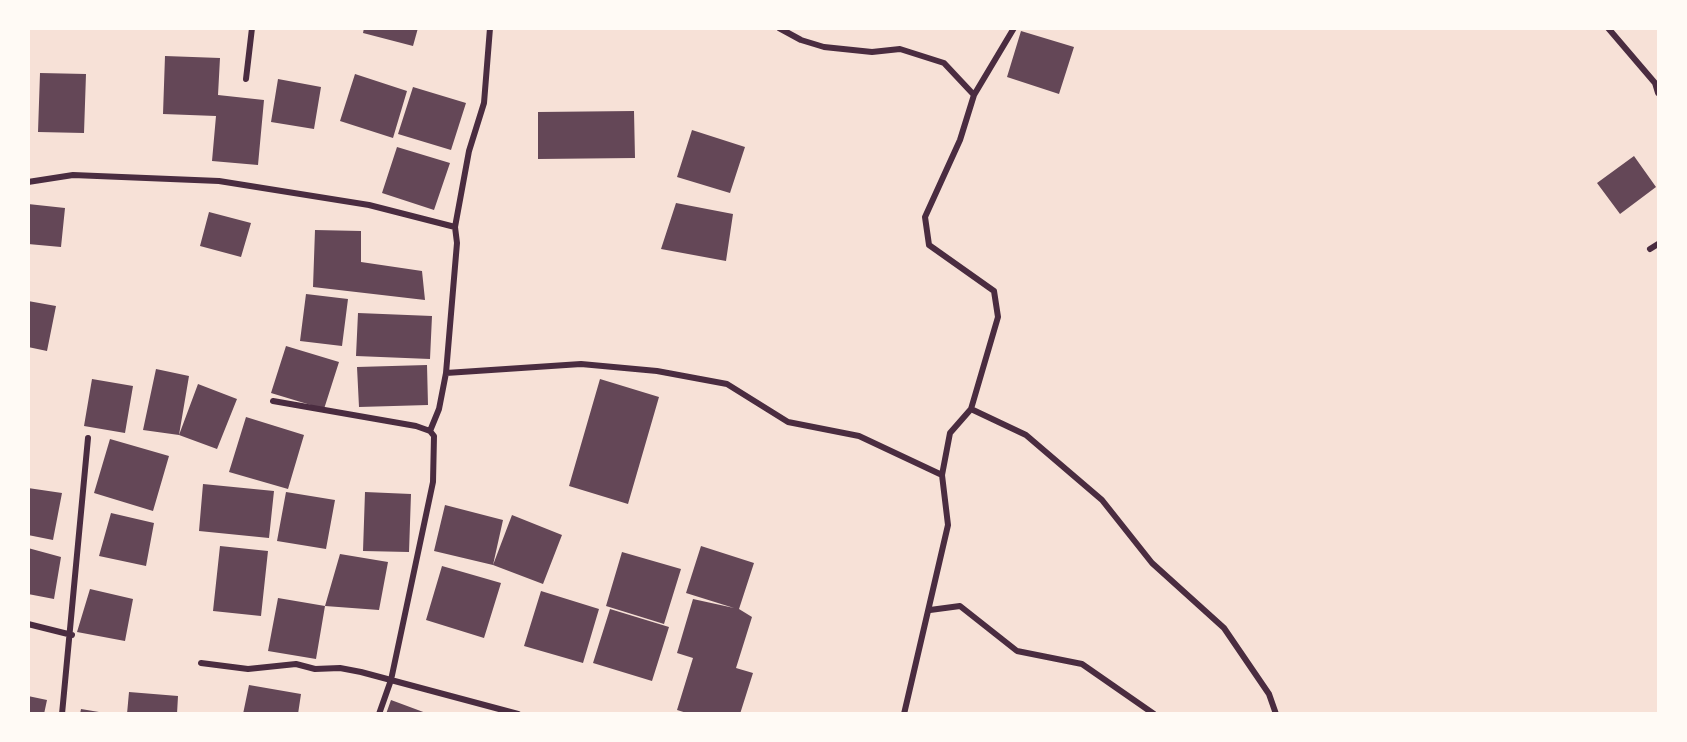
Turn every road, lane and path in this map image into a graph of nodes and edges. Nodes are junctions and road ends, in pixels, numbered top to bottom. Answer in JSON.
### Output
{"nodes":[{"id":1,"x":252,"y":28,"type":"edge"},
{"id":2,"x":490,"y":28,"type":"edge"},
{"id":3,"x":779,"y":28,"type":"edge"},
{"id":4,"x":1014,"y":28,"type":"edge"},
{"id":5,"x":1608,"y":28,"type":"edge"},
{"id":6,"x":246,"y":79,"type":"dead end"},
{"id":7,"x":1659,"y":93,"type":"edge"},
{"id":8,"x":974,"y":94,"type":"junction"},
{"id":9,"x":28,"y":182,"type":"edge"},
{"id":10,"x":455,"y":227,"type":"junction"},
{"id":11,"x":1659,"y":244,"type":"edge"},
{"id":12,"x":1650,"y":249,"type":"dead end"},
{"id":13,"x":446,"y":373,"type":"junction"},
{"id":14,"x":273,"y":401,"type":"dead end"},
{"id":15,"x":972,"y":409,"type":"junction"},
{"id":16,"x":430,"y":430,"type":"junction"},
{"id":17,"x":88,"y":438,"type":"dead end"},
{"id":18,"x":942,"y":475,"type":"junction"},
{"id":19,"x":930,"y":610,"type":"junction"},
{"id":20,"x":28,"y":624,"type":"edge"},
{"id":21,"x":72,"y":635,"type":"junction"},
{"id":22,"x":201,"y":663,"type":"dead end"},
{"id":23,"x":391,"y":680,"type":"junction"},
{"id":24,"x":62,"y":714,"type":"edge"},
{"id":25,"x":379,"y":714,"type":"edge"},
{"id":26,"x":518,"y":714,"type":"edge"},
{"id":27,"x":904,"y":714,"type":"edge"},
{"id":28,"x":1154,"y":714,"type":"edge"},
{"id":29,"x":1276,"y":714,"type":"edge"}],
"edges":[{"from":1,"to":6,"type":"street"},
{"from":2,"to":10,"type":"street"},
{"from":3,"to":8,"type":"street"},
{"from":4,"to":8,"type":"street"},
{"from":5,"to":7,"type":"street"},
{"from":8,"to":15,"type":"street"},
{"from":9,"to":10,"type":"street"},
{"from":10,"to":13,"type":"street"},
{"from":11,"to":12,"type":"street"},
{"from":13,"to":16,"type":"street"},
{"from":13,"to":18,"type":"street"},
{"from":14,"to":16,"type":"street"},
{"from":15,"to":18,"type":"street"},
{"from":15,"to":29,"type":"street"},
{"from":16,"to":23,"type":"street"},
{"from":17,"to":21,"type":"street"},
{"from":18,"to":19,"type":"street"},
{"from":19,"to":27,"type":"street"},
{"from":19,"to":28,"type":"street"},
{"from":20,"to":21,"type":"street"},
{"from":21,"to":24,"type":"street"},
{"from":22,"to":23,"type":"street"},
{"from":23,"to":25,"type":"street"},
{"from":23,"to":26,"type":"street"}]}
